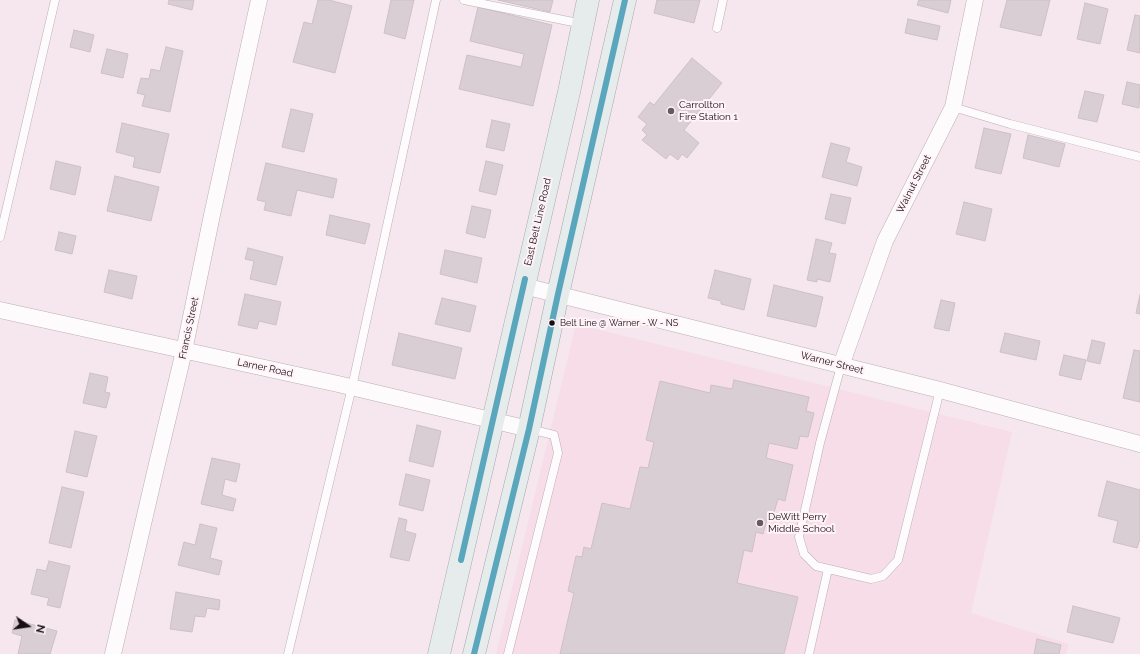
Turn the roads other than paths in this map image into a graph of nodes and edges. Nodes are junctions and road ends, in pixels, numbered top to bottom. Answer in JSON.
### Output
{"nodes":[{"id":1,"x":55,"y":0,"type":"edge"},
{"id":2,"x":259,"y":0,"type":"edge"},
{"id":3,"x":436,"y":0,"type":"edge"},
{"id":4,"x":464,"y":0,"type":"edge"},
{"id":5,"x":588,"y":0,"type":"edge"},
{"id":6,"x":625,"y":0,"type":"edge"},
{"id":7,"x":723,"y":0,"type":"edge"},
{"id":8,"x":974,"y":0,"type":"edge"},
{"id":9,"x":583,"y":24,"type":"junction"},
{"id":10,"x":717,"y":28,"type":"dead end"},
{"id":11,"x":953,"y":107,"type":"junction"},
{"id":12,"x":1140,"y":157,"type":"edge"},
{"id":13,"x":0,"y":237,"type":"edge"},
{"id":14,"x":524,"y":286,"type":"junction"},
{"id":15,"x":558,"y":294,"type":"junction"},
{"id":16,"x":0,"y":310,"type":"edge"},
{"id":17,"x":184,"y":351,"type":"junction"},
{"id":18,"x":840,"y":366,"type":"junction"},
{"id":19,"x":352,"y":387,"type":"junction"},
{"id":20,"x":940,"y":390,"type":"junction"},
{"id":21,"x":493,"y":420,"type":"junction"},
{"id":22,"x":529,"y":429,"type":"junction"},
{"id":23,"x":1140,"y":444,"type":"edge"},
{"id":24,"x":828,"y":569,"type":"junction"},
{"id":25,"x":113,"y":654,"type":"edge"},
{"id":26,"x":288,"y":654,"type":"edge"},
{"id":27,"x":439,"y":654,"type":"edge"},
{"id":28,"x":474,"y":654,"type":"edge"},
{"id":29,"x":508,"y":654,"type":"edge"},
{"id":30,"x":809,"y":654,"type":"edge"}],
"edges":[{"from":1,"to":13,"type":"lane"},
{"from":2,"to":17,"type":"street","name":"Francis Street"},
{"from":3,"to":19,"type":"lane"},
{"from":4,"to":9,"type":"lane"},
{"from":5,"to":9,"type":"main road","name":"East Belt Line Road"},
{"from":6,"to":15,"type":"main road"},
{"from":7,"to":10,"type":"lane"},
{"from":8,"to":11,"type":"street","name":"Walnut Street"},
{"from":9,"to":14,"type":"main road","name":"East Belt Line Road"},
{"from":11,"to":12,"type":"lane"},
{"from":11,"to":18,"type":"street","name":"Walnut Street"},
{"from":14,"to":15,"type":"street","name":"Warner Street"},
{"from":14,"to":21,"type":"main road","name":"East Belt Line Road"},
{"from":15,"to":18,"type":"street","name":"Warner Street"},
{"from":15,"to":22,"type":"main road"},
{"from":16,"to":17,"type":"street","name":"Larner Road"},
{"from":17,"to":19,"type":"street","name":"Larner Road"},
{"from":17,"to":25,"type":"street","name":"Francis Street"},
{"from":18,"to":20,"type":"street","name":"Warner Street"},
{"from":18,"to":24,"type":"lane"},
{"from":19,"to":21,"type":"street","name":"Larner Road"},
{"from":19,"to":26,"type":"lane"},
{"from":20,"to":23,"type":"street","name":"Warner Street"},
{"from":20,"to":24,"type":"lane"},
{"from":21,"to":22,"type":"street","name":"Larner Road"},
{"from":21,"to":27,"type":"main road","name":"East Belt Line Road"},
{"from":22,"to":28,"type":"main road"},
{"from":22,"to":29,"type":"lane"},
{"from":24,"to":30,"type":"lane"}]}
